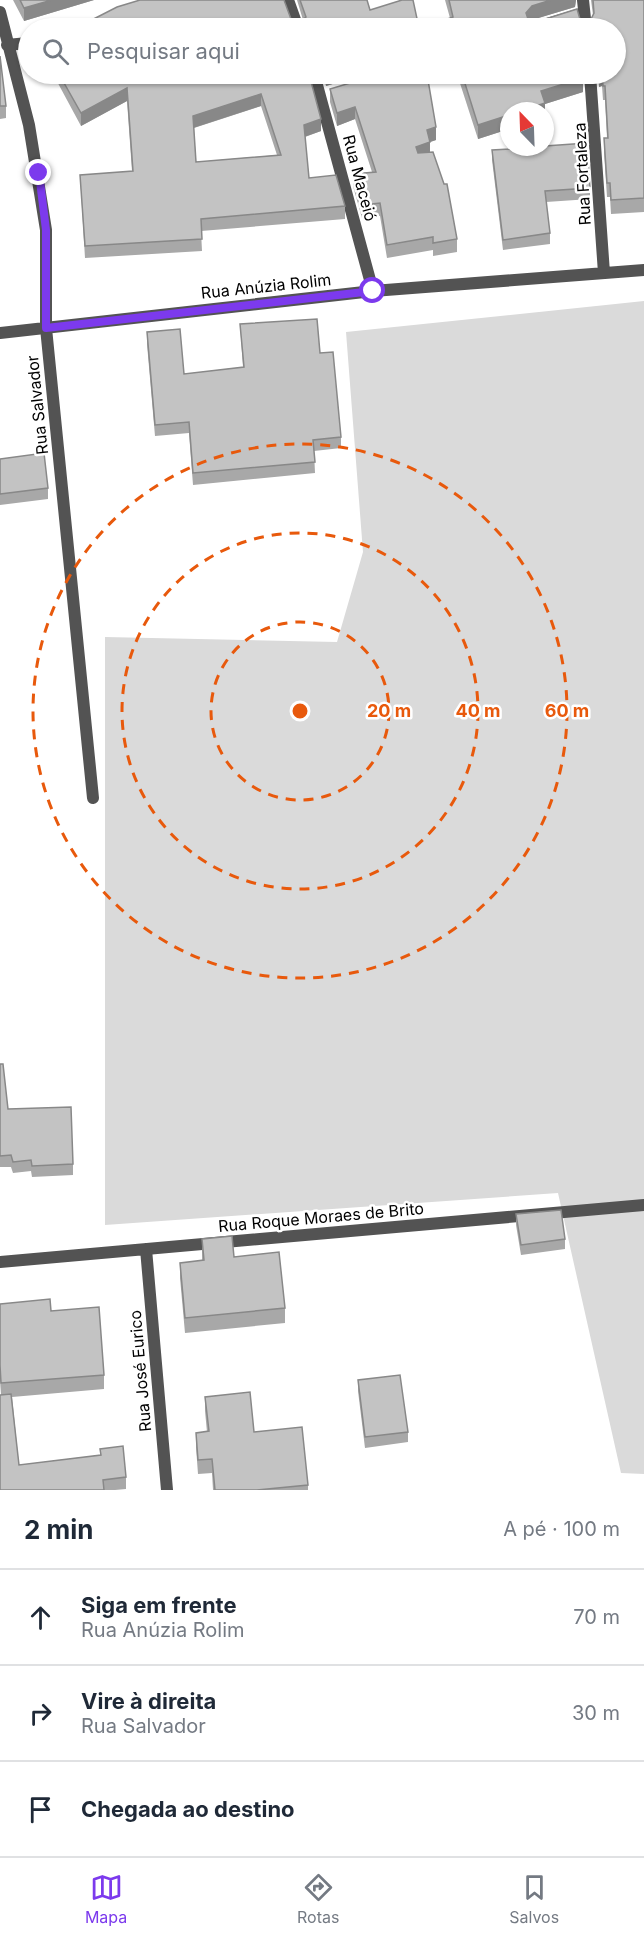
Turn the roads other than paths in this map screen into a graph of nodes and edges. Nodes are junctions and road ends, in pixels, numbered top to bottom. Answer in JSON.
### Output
{"nodes":[{"id":1,"x":288,"y":0,"type":"edge"},
{"id":2,"x":584,"y":6,"type":"edge"},
{"id":3,"x":0,"y":12,"type":"edge"},
{"id":4,"x":294,"y":18,"type":"edge"},
{"id":5,"x":557,"y":18,"type":"edge"},
{"id":6,"x":18,"y":44,"type":"edge"},
{"id":7,"x":7,"y":45,"type":"junction"},
{"id":8,"x":320,"y":84,"type":"edge"},
{"id":9,"x":591,"y":84,"type":"edge"},
{"id":10,"x":644,"y":270,"type":"edge"},
{"id":11,"x":604,"y":273,"type":"junction"},
{"id":12,"x":373,"y":291,"type":"junction"},
{"id":13,"x":46,"y":328,"type":"junction"},
{"id":14,"x":0,"y":333,"type":"edge"},
{"id":15,"x":93,"y":798,"type":"dead end"},
{"id":16,"x":644,"y":1205,"type":"edge"},
{"id":17,"x":146,"y":1249,"type":"junction"},
{"id":18,"x":0,"y":1262,"type":"edge"},
{"id":19,"x":167,"y":1490,"type":"edge"}],
"edges":[{"from":1,"to":4,"type":"street"},
{"from":2,"to":5,"type":"street"},
{"from":3,"to":7,"type":"street","name":"Rua Salvador"},
{"from":6,"to":7,"type":"street"},
{"from":7,"to":13,"type":"street","name":"Rua Salvador"},
{"from":8,"to":12,"type":"street","name":"Rua Maceió"},
{"from":9,"to":11,"type":"street","name":"Rua Fortaleza"},
{"from":10,"to":11,"type":"street","name":"Rua Anúzia Rolim"},
{"from":11,"to":12,"type":"street","name":"Rua Anúzia Rolim"},
{"from":12,"to":13,"type":"street","name":"Rua Anúzia Rolim"},
{"from":13,"to":14,"type":"street","name":"Rua Anúzia Rolim"},
{"from":13,"to":15,"type":"street","name":"Rua Salvador"},
{"from":16,"to":17,"type":"street","name":"Rua Roque Moraes de Brito"},
{"from":17,"to":18,"type":"street","name":"Rua Roque Moraes de Brito"},
{"from":17,"to":19,"type":"street","name":"Rua José Eurico"}]}
